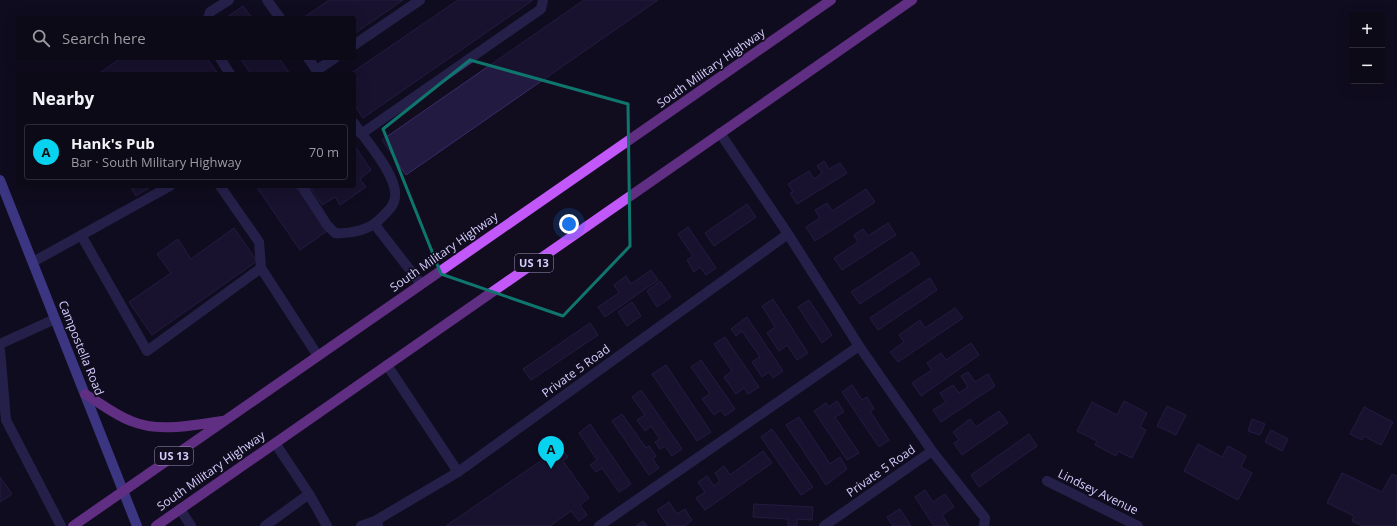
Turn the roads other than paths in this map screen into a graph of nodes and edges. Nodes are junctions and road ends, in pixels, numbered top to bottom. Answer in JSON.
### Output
{"nodes":[{"id":1,"x":229,"y":0,"type":"edge"},
{"id":2,"x":267,"y":0,"type":"edge"},
{"id":3,"x":420,"y":0,"type":"edge"},
{"id":4,"x":544,"y":0,"type":"edge"},
{"id":5,"x":831,"y":0,"type":"edge"},
{"id":6,"x":912,"y":0,"type":"edge"},
{"id":7,"x":209,"y":16,"type":"edge"},
{"id":8,"x":279,"y":16,"type":"edge"},
{"id":9,"x":356,"y":44,"type":"edge"},
{"id":10,"x":221,"y":60,"type":"edge"},
{"id":11,"x":309,"y":60,"type":"edge"},
{"id":12,"x":333,"y":60,"type":"edge"},
{"id":13,"x":229,"y":72,"type":"edge"},
{"id":14,"x":318,"y":72,"type":"edge"},
{"id":15,"x":356,"y":126,"type":"edge"},
{"id":16,"x":720,"y":133,"type":"junction"},
{"id":17,"x":361,"y":134,"type":"junction"},
{"id":18,"x":0,"y":180,"type":"edge"},
{"id":19,"x":166,"y":188,"type":"edge"},
{"id":20,"x":221,"y":188,"type":"edge"},
{"id":21,"x":303,"y":188,"type":"edge"},
{"id":22,"x":375,"y":225,"type":"junction"},
{"id":23,"x":788,"y":234,"type":"junction"},
{"id":24,"x":81,"y":235,"type":"junction"},
{"id":25,"x":33,"y":262,"type":"junction"},
{"id":26,"x":261,"y":268,"type":"junction"},
{"id":27,"x":421,"y":284,"type":"junction"},
{"id":28,"x":55,"y":319,"type":"junction"},
{"id":29,"x":0,"y":344,"type":"edge"},
{"id":30,"x":859,"y":346,"type":"junction"},
{"id":31,"x":0,"y":350,"type":"edge"},
{"id":32,"x":318,"y":356,"type":"junction"},
{"id":33,"x":386,"y":366,"type":"junction"},
{"id":34,"x":85,"y":394,"type":"junction"},
{"id":35,"x":225,"y":421,"type":"junction"},
{"id":36,"x":275,"y":443,"type":"junction"},
{"id":37,"x":932,"y":451,"type":"junction"},
{"id":38,"x":458,"y":472,"type":"junction"},
{"id":39,"x":1047,"y":481,"type":"dead end"},
{"id":40,"x":124,"y":491,"type":"junction"},
{"id":41,"x":309,"y":494,"type":"junction"},
{"id":42,"x":180,"y":509,"type":"junction"},
{"id":43,"x":376,"y":523,"type":"edge"},
{"id":44,"x":270,"y":525,"type":"edge"},
{"id":45,"x":61,"y":526,"type":"edge"},
{"id":46,"x":73,"y":526,"type":"edge"},
{"id":47,"x":137,"y":526,"type":"edge"},
{"id":48,"x":156,"y":526,"type":"edge"},
{"id":49,"x":191,"y":526,"type":"edge"},
{"id":50,"x":327,"y":526,"type":"edge"},
{"id":51,"x":361,"y":526,"type":"edge"},
{"id":52,"x":599,"y":526,"type":"edge"},
{"id":53,"x":824,"y":526,"type":"edge"},
{"id":54,"x":984,"y":526,"type":"edge"},
{"id":55,"x":1138,"y":526,"type":"edge"}],
"edges":[{"from":1,"to":7,"type":"street"},
{"from":2,"to":8,"type":"street"},
{"from":3,"to":9,"type":"street"},
{"from":4,"to":17,"type":"street"},
{"from":5,"to":27,"type":"main road","name":"South Military Highway","number":"US 13"},
{"from":6,"to":16,"type":"main road","name":"South Military Highway","number":"US 13"},
{"from":10,"to":13,"type":"street"},
{"from":11,"to":14,"type":"street"},
{"from":12,"to":14,"type":"street"},
{"from":15,"to":17,"type":"street"},
{"from":16,"to":23,"type":"street","name":"Private 5 Road"},
{"from":16,"to":33,"type":"main road","name":"South Military Highway","number":"US 13"},
{"from":17,"to":22,"type":"street"},
{"from":18,"to":25,"type":"main road","name":"Campostella Road"},
{"from":19,"to":24,"type":"street"},
{"from":20,"to":26,"type":"street"},
{"from":21,"to":22,"type":"street"},
{"from":22,"to":27,"type":"street"},
{"from":23,"to":30,"type":"street","name":"Private 5 Road"},
{"from":23,"to":38,"type":"street","name":"Private 5 Road"},
{"from":24,"to":25,"type":"street"},
{"from":24,"to":26,"type":"street"},
{"from":25,"to":28,"type":"main road","name":"Campostella Road"},
{"from":26,"to":32,"type":"street"},
{"from":27,"to":32,"type":"main road","name":"South Military Highway","number":"US 13"},
{"from":28,"to":29,"type":"street"},
{"from":28,"to":34,"type":"main road","name":"Campostella Road"},
{"from":30,"to":37,"type":"street","name":"Private 5 Road"},
{"from":30,"to":52,"type":"street"},
{"from":31,"to":45,"type":"street"},
{"from":32,"to":35,"type":"main road","name":"South Military Highway","number":"US 13"},
{"from":33,"to":36,"type":"main road","name":"South Military Highway","number":"US 13"},
{"from":33,"to":38,"type":"street"},
{"from":34,"to":35,"type":"main road"},
{"from":34,"to":40,"type":"main road","name":"Campostella Road"},
{"from":35,"to":40,"type":"main road","name":"South Military Highway","number":"US 13"},
{"from":36,"to":41,"type":"street"},
{"from":36,"to":42,"type":"main road","name":"South Military Highway","number":"US 13"},
{"from":37,"to":53,"type":"street","name":"Private 5 Road"},
{"from":37,"to":54,"type":"street","name":"Private 5 Road"},
{"from":38,"to":43,"type":"street","name":"Private 5 Road"},
{"from":39,"to":55,"type":"street","name":"Lindsey Avenue"},
{"from":40,"to":46,"type":"main road","name":"South Military Highway","number":"US 13"},
{"from":40,"to":47,"type":"main road","name":"Campostella Road"},
{"from":41,"to":44,"type":"street"},
{"from":41,"to":50,"type":"street"},
{"from":42,"to":48,"type":"main road","name":"South Military Highway","number":"US 13"},
{"from":42,"to":49,"type":"street"},
{"from":43,"to":51,"type":"street","name":"Private 5 Road"}]}
